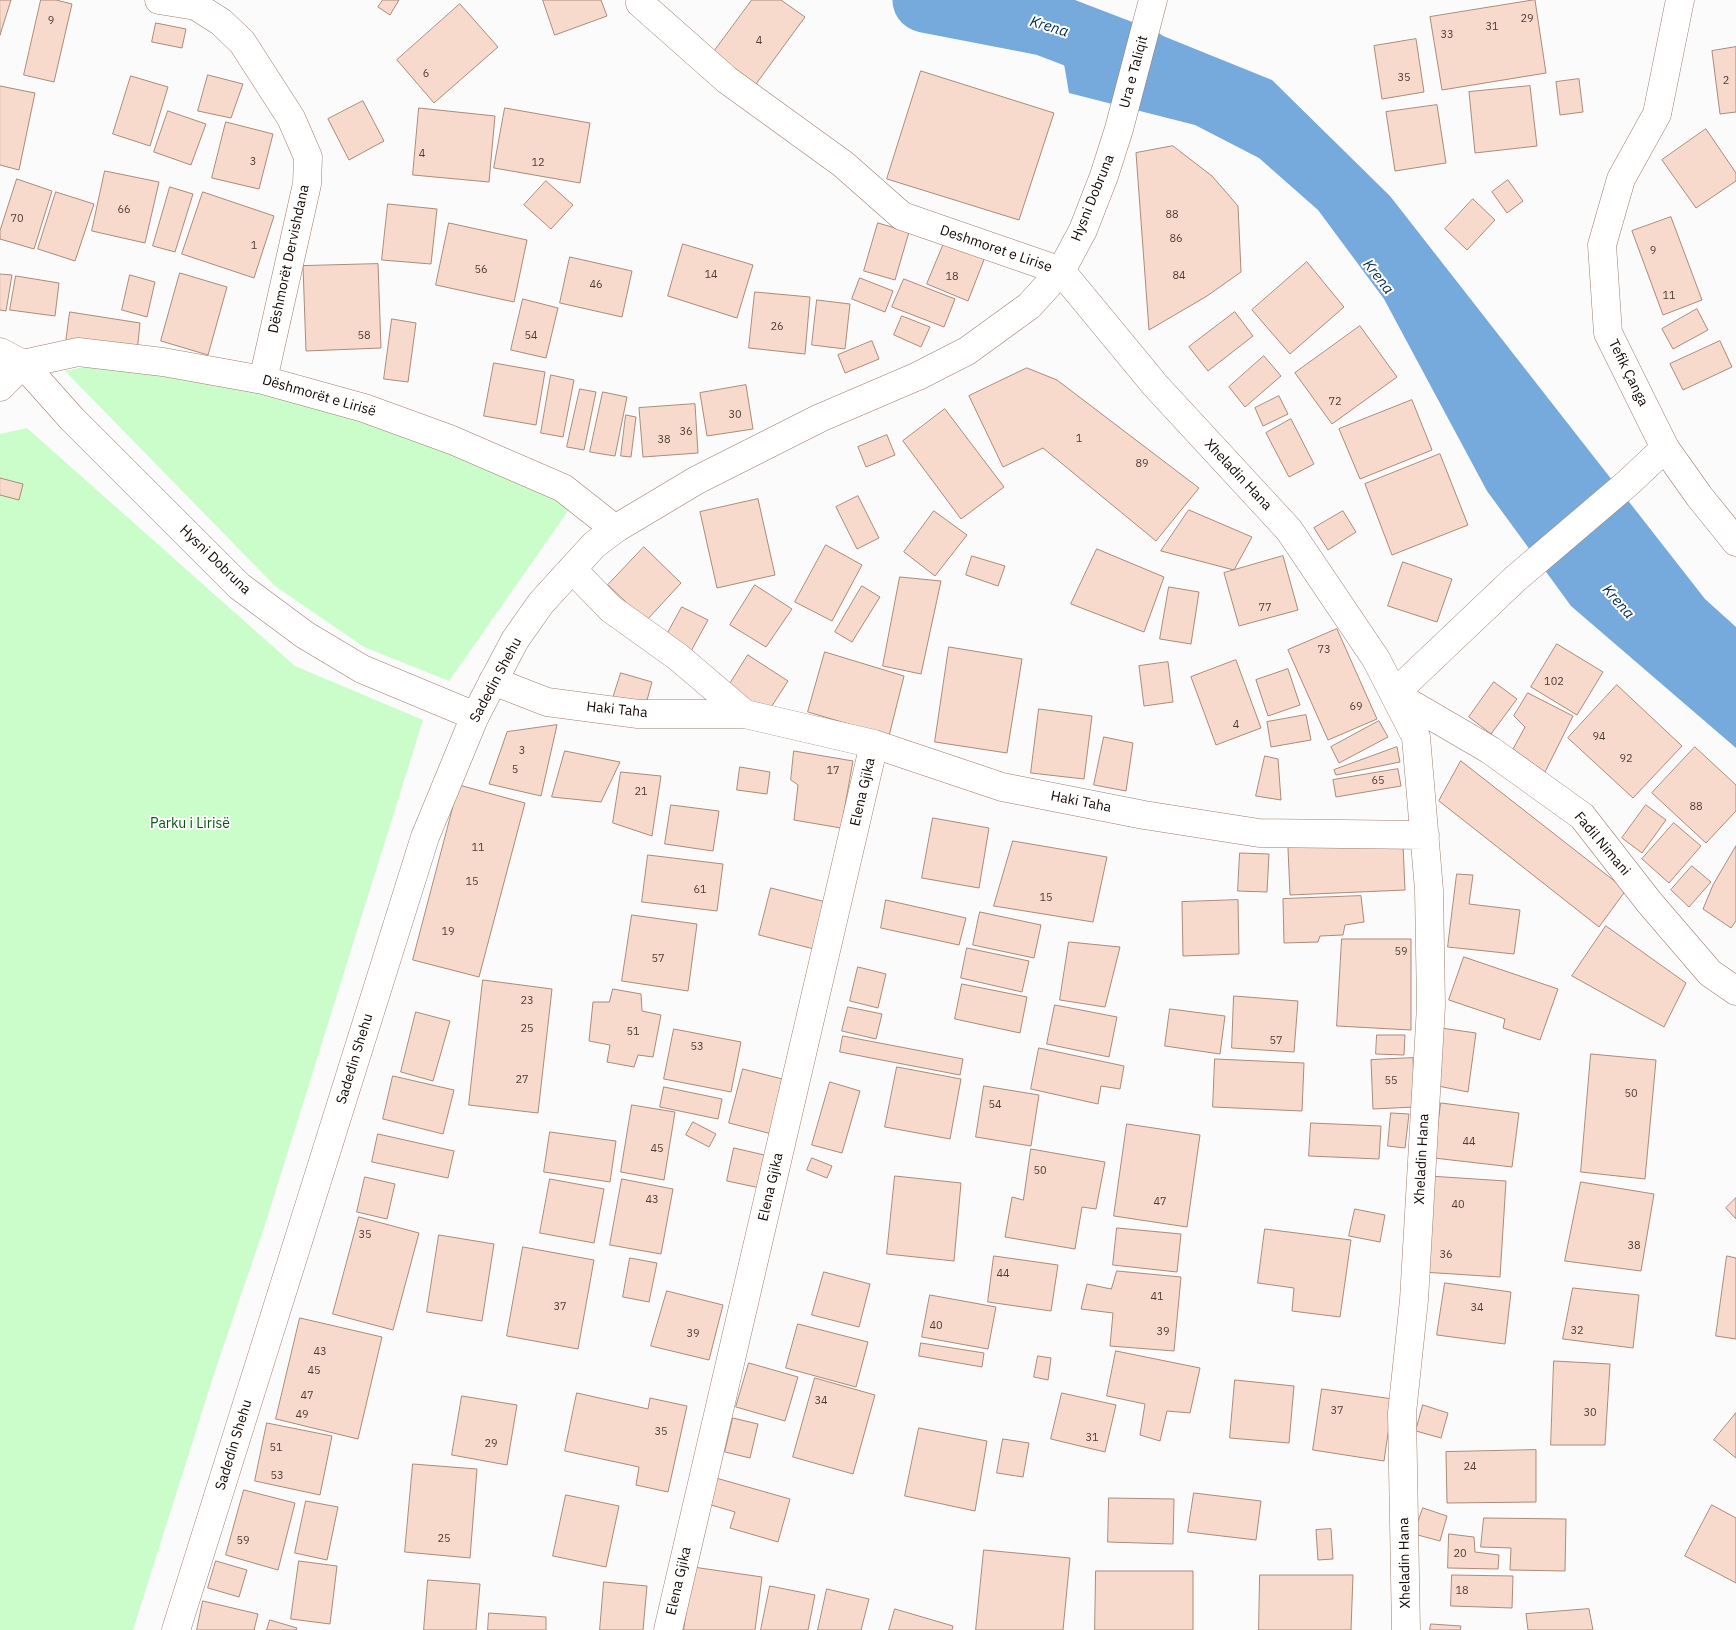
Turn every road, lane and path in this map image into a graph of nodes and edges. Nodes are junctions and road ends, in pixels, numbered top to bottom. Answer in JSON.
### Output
{"nodes":[{"id":1,"x":159,"y":0,"type":"edge"},
{"id":2,"x":1680,"y":0,"type":"edge"},
{"id":3,"x":640,"y":3,"type":"dead end"},
{"id":4,"x":1150,"y":11,"type":"edge"},
{"id":5,"x":1121,"y":122,"type":"joint"},
{"id":6,"x":1061,"y":271,"type":"junction"},
{"id":7,"x":12,"y":358,"type":"edge"},
{"id":8,"x":263,"y":380,"type":"junction"},
{"id":9,"x":0,"y":387,"type":"edge"},
{"id":10,"x":1665,"y":448,"type":"junction"},
{"id":11,"x":615,"y":529,"type":"junction"},
{"id":12,"x":1736,"y":542,"type":"edge"},
{"id":13,"x":572,"y":569,"type":"junction"},
{"id":14,"x":493,"y":681,"type":"junction"},
{"id":15,"x":1394,"y":694,"type":"junction"},
{"id":16,"x":745,"y":714,"type":"junction"},
{"id":17,"x":475,"y":716,"type":"junction"},
{"id":18,"x":874,"y":744,"type":"junction"},
{"id":19,"x":1426,"y":835,"type":"junction"},
{"id":20,"x":1736,"y":991,"type":"edge"},
{"id":21,"x":176,"y":1630,"type":"edge"},
{"id":22,"x":668,"y":1630,"type":"edge"},
{"id":23,"x":1406,"y":1630,"type":"edge"}],
"edges":[{"from":1,"to":8,"type":"street","name":"Dëshmorët Dervishdana"},
{"from":2,"to":10,"type":"street","name":"Tefik Çanga"},
{"from":3,"to":6,"type":"street","name":"Deshmoret e Lirise"},
{"from":4,"to":5,"type":"street","name":"Ura e Taliqit"},
{"from":5,"to":6,"type":"street","name":"Hysni Dobruna"},
{"from":6,"to":11,"type":"street","name":"Deshmoret e Lirise"},
{"from":6,"to":15,"type":"street","name":"Xheladin Hana"},
{"from":7,"to":8,"type":"street","name":"Dëshmorët e Lirisë"},
{"from":7,"to":9,"type":"street"},
{"from":7,"to":17,"type":"street","name":"Hysni Dobruna"},
{"from":8,"to":11,"type":"street","name":"Dëshmorët e Lirisë"},
{"from":10,"to":12,"type":"street","name":"Tefik Çanga"},
{"from":10,"to":15,"type":"street"},
{"from":11,"to":13,"type":"street","name":"Sadedin Shehu"},
{"from":13,"to":14,"type":"street","name":"Sadedin Shehu"},
{"from":13,"to":16,"type":"street","name":"Haki Taha"},
{"from":14,"to":16,"type":"street","name":"Haki Taha"},
{"from":14,"to":17,"type":"street","name":"Sadedin Shehu"},
{"from":15,"to":19,"type":"street","name":"Xheladin Hana"},
{"from":15,"to":20,"type":"street","name":"Fadil Nimani"},
{"from":16,"to":18,"type":"street","name":"Haki Taha"},
{"from":17,"to":21,"type":"street","name":"Sadedin Shehu"},
{"from":18,"to":19,"type":"street","name":"Haki Taha"},
{"from":18,"to":22,"type":"street","name":"Elena Gjika"},
{"from":19,"to":23,"type":"street","name":"Xheladin Hana"}]}
